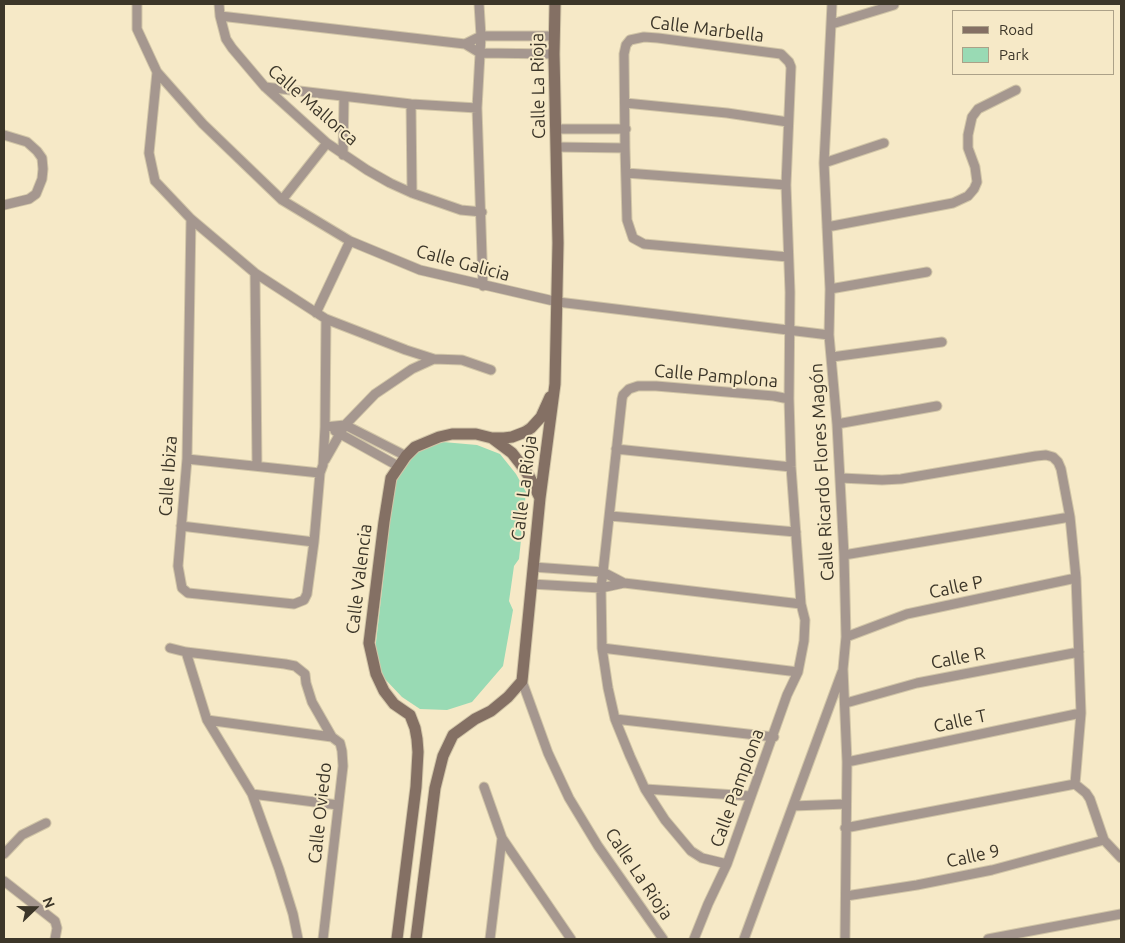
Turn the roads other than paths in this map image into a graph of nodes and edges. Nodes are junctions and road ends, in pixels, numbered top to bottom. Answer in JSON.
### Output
{"nodes":[{"id":1,"x":137,"y":4,"type":"edge"},
{"id":2,"x":219,"y":4,"type":"edge"},
{"id":3,"x":479,"y":4,"type":"edge"},
{"id":4,"x":555,"y":4,"type":"edge"},
{"id":5,"x":832,"y":4,"type":"edge"},
{"id":6,"x":894,"y":5,"type":"edge"},
{"id":7,"x":220,"y":16,"type":"junction"},
{"id":8,"x":832,"y":24,"type":"junction"},
{"id":9,"x":481,"y":36,"type":"junction"},
{"id":10,"x":554,"y":36,"type":"junction"},
{"id":11,"x":465,"y":44,"type":"junction"},
{"id":12,"x":480,"y":53,"type":"junction"},
{"id":13,"x":554,"y":54,"type":"junction"},
{"id":14,"x":158,"y":72,"type":"junction"},
{"id":15,"x":265,"y":87,"type":"junction"},
{"id":16,"x":1016,"y":90,"type":"dead end"},
{"id":17,"x":344,"y":97,"type":"junction"},
{"id":18,"x":625,"y":103,"type":"junction"},
{"id":19,"x":411,"y":104,"type":"junction"},
{"id":20,"x":477,"y":108,"type":"junction"},
{"id":21,"x":788,"y":122,"type":"junction"},
{"id":22,"x":556,"y":129,"type":"junction"},
{"id":23,"x":626,"y":129,"type":"junction"},
{"id":24,"x":4,"y":135,"type":"edge"},
{"id":25,"x":327,"y":143,"type":"junction"},
{"id":26,"x":884,"y":143,"type":"dead end"},
{"id":27,"x":556,"y":147,"type":"junction"},
{"id":28,"x":625,"y":148,"type":"junction"},
{"id":29,"x":343,"y":155,"type":"junction"},
{"id":30,"x":824,"y":163,"type":"junction"},
{"id":31,"x":626,"y":172,"type":"junction"},
{"id":32,"x":786,"y":185,"type":"junction"},
{"id":33,"x":412,"y":192,"type":"junction"},
{"id":34,"x":282,"y":200,"type":"junction"},
{"id":35,"x":4,"y":205,"type":"edge"},
{"id":36,"x":482,"y":212,"type":"junction"},
{"id":37,"x":191,"y":218,"type":"junction"},
{"id":38,"x":827,"y":227,"type":"junction"},
{"id":39,"x":350,"y":241,"type":"junction"},
{"id":40,"x":788,"y":257,"type":"junction"},
{"id":41,"x":256,"y":272,"type":"junction"},
{"id":42,"x":928,"y":272,"type":"dead end"},
{"id":43,"x":483,"y":286,"type":"junction"},
{"id":44,"x":830,"y":289,"type":"junction"},
{"id":45,"x":558,"y":302,"type":"junction"},
{"id":46,"x":316,"y":313,"type":"junction"},
{"id":47,"x":326,"y":319,"type":"junction"},
{"id":48,"x":790,"y":330,"type":"junction"},
{"id":49,"x":829,"y":335,"type":"junction"},
{"id":50,"x":942,"y":342,"type":"dead end"},
{"id":51,"x":832,"y":357,"type":"junction"},
{"id":52,"x":434,"y":359,"type":"junction"},
{"id":53,"x":491,"y":370,"type":"dead end"},
{"id":54,"x":555,"y":384,"type":"junction"},
{"id":55,"x":789,"y":399,"type":"junction"},
{"id":56,"x":937,"y":406,"type":"dead end"},
{"id":57,"x":837,"y":424,"type":"junction"},
{"id":58,"x":345,"y":425,"type":"junction"},
{"id":59,"x":325,"y":427,"type":"junction"},
{"id":60,"x":340,"y":434,"type":"junction"},
{"id":61,"x":492,"y":438,"type":"junction"},
{"id":62,"x":616,"y":449,"type":"junction"},
{"id":63,"x":406,"y":456,"type":"junction"},
{"id":64,"x":187,"y":459,"type":"junction"},
{"id":65,"x":257,"y":466,"type":"junction"},
{"id":66,"x":398,"y":466,"type":"junction"},
{"id":67,"x":791,"y":467,"type":"junction"},
{"id":68,"x":322,"y":469,"type":"junction"},
{"id":69,"x":841,"y":478,"type":"junction"},
{"id":70,"x":540,"y":498,"type":"junction"},
{"id":71,"x":610,"y":516,"type":"junction"},
{"id":72,"x":1070,"y":516,"type":"junction"},
{"id":73,"x":181,"y":526,"type":"junction"},
{"id":74,"x":796,"y":532,"type":"junction"},
{"id":75,"x":314,"y":542,"type":"junction"},
{"id":76,"x":844,"y":555,"type":"junction"},
{"id":77,"x":533,"y":567,"type":"junction"},
{"id":78,"x":603,"y":572,"type":"junction"},
{"id":79,"x":1076,"y":578,"type":"junction"},
{"id":80,"x":624,"y":583,"type":"junction"},
{"id":81,"x":531,"y":584,"type":"junction"},
{"id":82,"x":602,"y":588,"type":"junction"},
{"id":83,"x":801,"y":604,"type":"junction"},
{"id":84,"x":846,"y":637,"type":"junction"},
{"id":85,"x":170,"y":648,"type":"dead end"},
{"id":86,"x":602,"y":648,"type":"junction"},
{"id":87,"x":186,"y":652,"type":"junction"},
{"id":88,"x":1080,"y":652,"type":"junction"},
{"id":89,"x":843,"y":669,"type":"junction"},
{"id":90,"x":798,"y":672,"type":"junction"},
{"id":91,"x":522,"y":681,"type":"junction"},
{"id":92,"x":846,"y":703,"type":"junction"},
{"id":93,"x":1081,"y":713,"type":"junction"},
{"id":94,"x":615,"y":719,"type":"junction"},
{"id":95,"x":207,"y":720,"type":"junction"},
{"id":96,"x":332,"y":737,"type":"junction"},
{"id":97,"x":774,"y":737,"type":"junction"},
{"id":98,"x":847,"y":762,"type":"junction"},
{"id":99,"x":1075,"y":784,"type":"junction"},
{"id":100,"x":416,"y":787,"type":"junction"},
{"id":101,"x":484,"y":787,"type":"dead end"},
{"id":102,"x":435,"y":788,"type":"junction"},
{"id":103,"x":645,"y":789,"type":"junction"},
{"id":104,"x":252,"y":794,"type":"junction"},
{"id":105,"x":751,"y":796,"type":"junction"},
{"id":106,"x":846,"y":804,"type":"junction"},
{"id":107,"x":338,"y":805,"type":"junction"},
{"id":108,"x":793,"y":806,"type":"junction"},
{"id":109,"x":46,"y":823,"type":"dead end"},
{"id":110,"x":845,"y":828,"type":"junction"},
{"id":111,"x":502,"y":838,"type":"junction"},
{"id":112,"x":1104,"y":840,"type":"junction"},
{"id":113,"x":4,"y":854,"type":"edge"},
{"id":114,"x":1121,"y":858,"type":"edge"},
{"id":115,"x":728,"y":864,"type":"junction"},
{"id":116,"x":4,"y":881,"type":"edge"},
{"id":117,"x":846,"y":896,"type":"junction"},
{"id":118,"x":1121,"y":914,"type":"edge"},
{"id":119,"x":55,"y":939,"type":"edge"},
{"id":120,"x":298,"y":939,"type":"edge"},
{"id":121,"x":323,"y":939,"type":"edge"},
{"id":122,"x":397,"y":939,"type":"edge"},
{"id":123,"x":416,"y":939,"type":"edge"},
{"id":124,"x":490,"y":939,"type":"edge"},
{"id":125,"x":572,"y":939,"type":"edge"},
{"id":126,"x":663,"y":939,"type":"edge"},
{"id":127,"x":694,"y":939,"type":"edge"},
{"id":128,"x":744,"y":939,"type":"edge"},
{"id":129,"x":845,"y":939,"type":"edge"},
{"id":130,"x":988,"y":939,"type":"edge"}],
"edges":[{"from":1,"to":14,"type":"street","name":"Calle Galicia"},
{"from":2,"to":7,"type":"street","name":"Calle Mallorca"},
{"from":3,"to":9,"type":"street"},
{"from":4,"to":10,"type":"street","name":"Calle La Rioja"},
{"from":5,"to":8,"type":"street","name":"Calle Ricardo Flores Magón"},
{"from":6,"to":8,"type":"street"},
{"from":7,"to":11,"type":"street"},
{"from":7,"to":15,"type":"street","name":"Calle Mallorca"},
{"from":8,"to":30,"type":"street","name":"Calle Ricardo Flores Magón"},
{"from":9,"to":10,"type":"street"},
{"from":9,"to":11,"type":"street"},
{"from":9,"to":12,"type":"street"},
{"from":10,"to":13,"type":"street","name":"Calle La Rioja"},
{"from":11,"to":12,"type":"street"},
{"from":12,"to":13,"type":"street"},
{"from":12,"to":20,"type":"street"},
{"from":13,"to":22,"type":"street","name":"Calle La Rioja"},
{"from":14,"to":34,"type":"street","name":"Calle Galicia"},
{"from":14,"to":37,"type":"street"},
{"from":15,"to":17,"type":"street"},
{"from":15,"to":25,"type":"street","name":"Calle Mallorca"},
{"from":16,"to":38,"type":"street"},
{"from":17,"to":19,"type":"street"},
{"from":17,"to":29,"type":"street"},
{"from":18,"to":21,"type":"street"},
{"from":18,"to":21,"type":"street","name":"Calle Marbella"},
{"from":18,"to":23,"type":"street","name":"Calle Marbella"},
{"from":19,"to":20,"type":"street"},
{"from":19,"to":33,"type":"street"},
{"from":20,"to":36,"type":"street"},
{"from":21,"to":32,"type":"street","name":"Calle Marbella"},
{"from":22,"to":23,"type":"street"},
{"from":22,"to":27,"type":"street","name":"Calle La Rioja"},
{"from":23,"to":28,"type":"street","name":"Calle Marbella"},
{"from":24,"to":35,"type":"street"},
{"from":25,"to":29,"type":"street","name":"Calle Mallorca"},
{"from":25,"to":34,"type":"street"},
{"from":26,"to":30,"type":"street"},
{"from":27,"to":28,"type":"street"},
{"from":27,"to":45,"type":"street","name":"Calle La Rioja"},
{"from":28,"to":31,"type":"street","name":"Calle Marbella"},
{"from":29,"to":33,"type":"street","name":"Calle Mallorca"},
{"from":30,"to":38,"type":"street","name":"Calle Ricardo Flores Magón"},
{"from":31,"to":32,"type":"street"},
{"from":31,"to":40,"type":"street","name":"Calle Marbella"},
{"from":32,"to":40,"type":"street","name":"Calle Marbella"},
{"from":33,"to":36,"type":"street","name":"Calle Mallorca"},
{"from":34,"to":39,"type":"street","name":"Calle Galicia"},
{"from":36,"to":43,"type":"street"},
{"from":37,"to":41,"type":"street"},
{"from":37,"to":64,"type":"street","name":"Calle Ibiza"},
{"from":38,"to":44,"type":"street","name":"Calle Ricardo Flores Magón"},
{"from":39,"to":43,"type":"street","name":"Calle Galicia"},
{"from":39,"to":46,"type":"street"},
{"from":40,"to":48,"type":"street","name":"Calle Marbella"},
{"from":41,"to":46,"type":"street"},
{"from":41,"to":65,"type":"street"},
{"from":42,"to":44,"type":"street"},
{"from":43,"to":45,"type":"street","name":"Calle Galicia"},
{"from":44,"to":49,"type":"street","name":"Calle Ricardo Flores Magón"},
{"from":45,"to":48,"type":"street","name":"Calle Galicia"},
{"from":45,"to":54,"type":"street","name":"Calle La Rioja"},
{"from":46,"to":47,"type":"street"},
{"from":47,"to":52,"type":"street"},
{"from":47,"to":59,"type":"street"},
{"from":48,"to":49,"type":"street","name":"Calle Galicia"},
{"from":48,"to":55,"type":"street","name":"Calle Marbella"},
{"from":49,"to":51,"type":"street","name":"Calle Ricardo Flores Magón"},
{"from":50,"to":51,"type":"street"},
{"from":51,"to":57,"type":"street","name":"Calle Ricardo Flores Magón"},
{"from":52,"to":53,"type":"street"},
{"from":52,"to":58,"type":"street"},
{"from":54,"to":61,"type":"street","name":"Calle Valencia"},
{"from":54,"to":70,"type":"street","name":"Calle La Rioja"},
{"from":55,"to":62,"type":"street","name":"Calle Pamplona"},
{"from":55,"to":67,"type":"street","name":"Calle Pamplona"},
{"from":56,"to":57,"type":"street"},
{"from":57,"to":69,"type":"street","name":"Calle Ricardo Flores Magón"},
{"from":58,"to":59,"type":"street"},
{"from":58,"to":60,"type":"street"},
{"from":58,"to":63,"type":"street"},
{"from":59,"to":60,"type":"street"},
{"from":59,"to":68,"type":"street"},
{"from":60,"to":66,"type":"street"},
{"from":60,"to":68,"type":"street"},
{"from":61,"to":63,"type":"street","name":"Calle Valencia"},
{"from":61,"to":70,"type":"street"},
{"from":62,"to":67,"type":"street"},
{"from":62,"to":71,"type":"street","name":"Calle Pamplona"},
{"from":63,"to":66,"type":"street","name":"Calle Valencia"},
{"from":64,"to":65,"type":"street"},
{"from":64,"to":73,"type":"street","name":"Calle Ibiza"},
{"from":65,"to":68,"type":"street"},
{"from":66,"to":100,"type":"street","name":"Calle Valencia"},
{"from":67,"to":74,"type":"street","name":"Calle Pamplona"},
{"from":68,"to":75,"type":"street"},
{"from":69,"to":72,"type":"street"},
{"from":69,"to":76,"type":"street","name":"Calle Ricardo Flores Magón"},
{"from":70,"to":77,"type":"street","name":"Calle La Rioja"},
{"from":71,"to":74,"type":"street"},
{"from":71,"to":78,"type":"street","name":"Calle Pamplona"},
{"from":72,"to":76,"type":"street"},
{"from":72,"to":79,"type":"street"},
{"from":73,"to":75,"type":"street"},
{"from":73,"to":75,"type":"street","name":"Calle Ibiza"},
{"from":74,"to":83,"type":"street","name":"Calle Pamplona"},
{"from":76,"to":84,"type":"street","name":"Calle Ricardo Flores Magón"},
{"from":77,"to":78,"type":"street"},
{"from":77,"to":81,"type":"street","name":"Calle La Rioja"},
{"from":78,"to":80,"type":"street"},
{"from":78,"to":82,"type":"street","name":"Calle Pamplona"},
{"from":79,"to":84,"type":"street","name":"Calle P"},
{"from":79,"to":88,"type":"street"},
{"from":80,"to":82,"type":"street"},
{"from":80,"to":83,"type":"street"},
{"from":81,"to":82,"type":"street"},
{"from":81,"to":91,"type":"street","name":"Calle La Rioja"},
{"from":82,"to":86,"type":"street","name":"Calle Pamplona"},
{"from":83,"to":90,"type":"street","name":"Calle Pamplona"},
{"from":84,"to":89,"type":"street","name":"Calle Ricardo Flores Magón"},
{"from":85,"to":87,"type":"street","name":"Calle Oviedo"},
{"from":86,"to":90,"type":"street"},
{"from":86,"to":94,"type":"street","name":"Calle Pamplona"},
{"from":87,"to":95,"type":"street","name":"Calle Oviedo"},
{"from":87,"to":96,"type":"street","name":"Calle Oviedo"},
{"from":88,"to":92,"type":"street","name":"Calle R"},
{"from":88,"to":93,"type":"street"},
{"from":89,"to":92,"type":"street","name":"Calle Ricardo Flores Magón"},
{"from":89,"to":108,"type":"street"},
{"from":90,"to":97,"type":"street","name":"Calle Pamplona"},
{"from":91,"to":102,"type":"street"},
{"from":91,"to":126,"type":"street","name":"Calle La Rioja"},
{"from":92,"to":98,"type":"street","name":"Calle Ricardo Flores Magón"},
{"from":93,"to":98,"type":"street","name":"Calle T"},
{"from":93,"to":99,"type":"street"},
{"from":94,"to":97,"type":"street"},
{"from":94,"to":103,"type":"street","name":"Calle Pamplona"},
{"from":95,"to":96,"type":"street"},
{"from":95,"to":104,"type":"street","name":"Calle Oviedo"},
{"from":96,"to":107,"type":"street","name":"Calle Oviedo"},
{"from":97,"to":105,"type":"street","name":"Calle Pamplona"},
{"from":98,"to":106,"type":"street","name":"Calle Ricardo Flores Magón"},
{"from":99,"to":110,"type":"street"},
{"from":99,"to":112,"type":"street"},
{"from":100,"to":102,"type":"street"},
{"from":100,"to":122,"type":"street","name":"Calle Valencia"},
{"from":101,"to":111,"type":"street"},
{"from":102,"to":123,"type":"street"},
{"from":103,"to":105,"type":"street"},
{"from":103,"to":115,"type":"street","name":"Calle Pamplona"},
{"from":104,"to":107,"type":"street"},
{"from":104,"to":120,"type":"street","name":"Calle Oviedo"},
{"from":105,"to":115,"type":"street","name":"Calle Pamplona"},
{"from":106,"to":108,"type":"street"},
{"from":106,"to":110,"type":"street","name":"Calle Ricardo Flores Magón"},
{"from":107,"to":121,"type":"street","name":"Calle Oviedo"},
{"from":108,"to":128,"type":"street"},
{"from":109,"to":113,"type":"street"},
{"from":110,"to":117,"type":"street","name":"Calle Ricardo Flores Magón"},
{"from":111,"to":124,"type":"street"},
{"from":111,"to":125,"type":"street"},
{"from":112,"to":114,"type":"street"},
{"from":112,"to":117,"type":"street","name":"Calle 9"},
{"from":115,"to":127,"type":"street","name":"Calle Pamplona"},
{"from":116,"to":119,"type":"street"},
{"from":117,"to":129,"type":"street","name":"Calle Ricardo Flores Magón"},
{"from":118,"to":130,"type":"street"}]}
